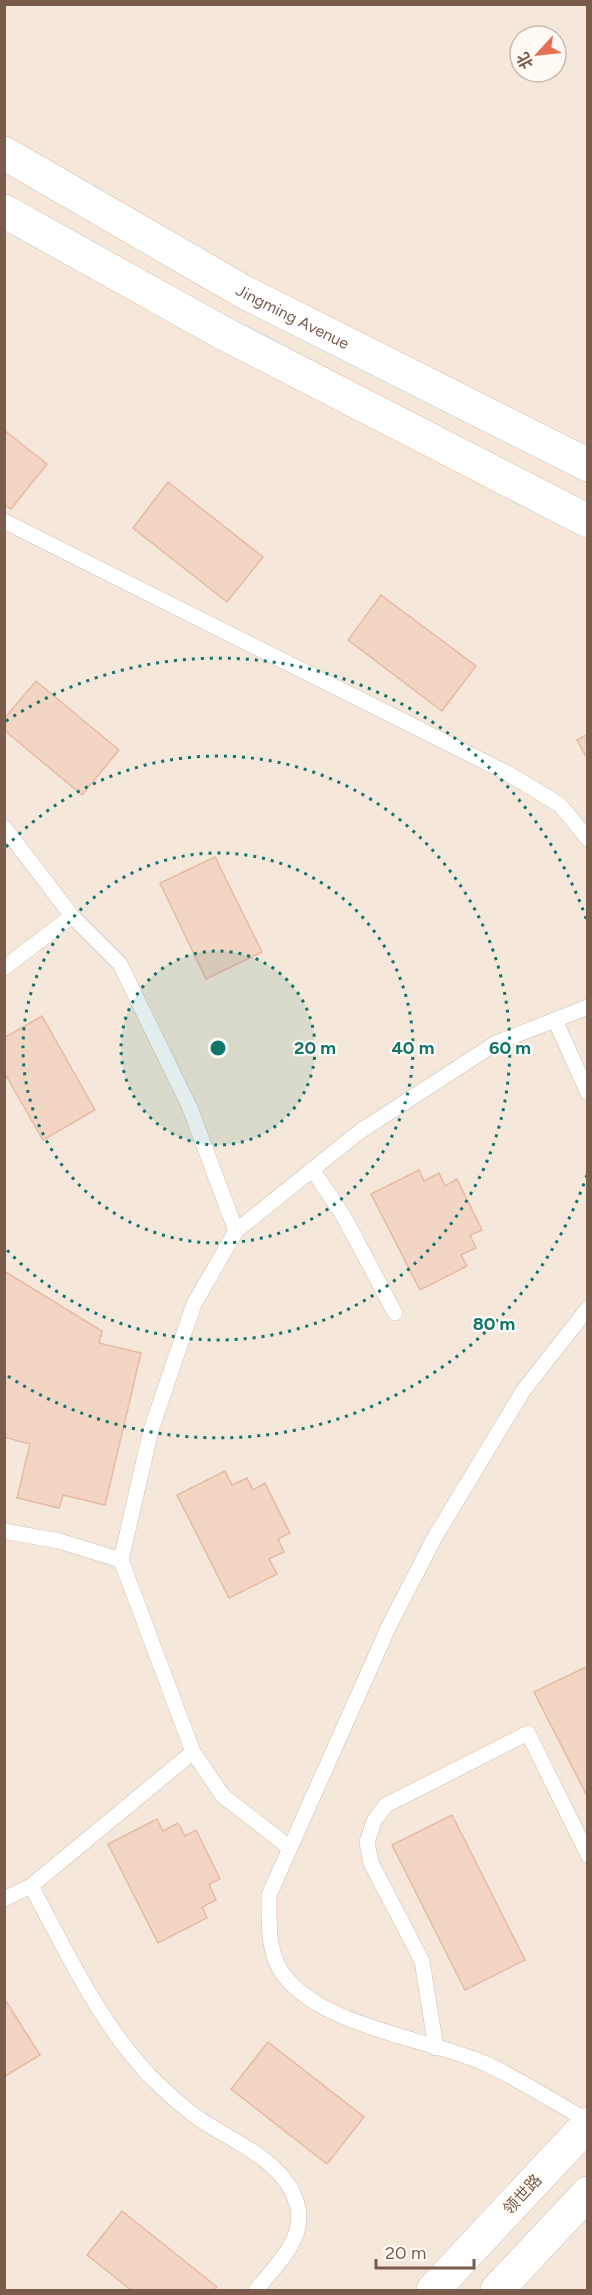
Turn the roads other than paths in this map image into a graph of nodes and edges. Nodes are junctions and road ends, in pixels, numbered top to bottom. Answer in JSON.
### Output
{"nodes":[{"id":1,"x":4,"y":153,"type":"edge"},
{"id":2,"x":4,"y":211,"type":"edge"},
{"id":3,"x":588,"y":465,"type":"edge"},
{"id":4,"x":4,"y":521,"type":"edge"},
{"id":5,"x":588,"y":521,"type":"edge"},
{"id":6,"x":4,"y":827,"type":"edge"},
{"id":7,"x":588,"y":838,"type":"edge"},
{"id":8,"x":72,"y":916,"type":"junction"},
{"id":9,"x":4,"y":968,"type":"edge"},
{"id":10,"x":588,"y":1007,"type":"edge"},
{"id":11,"x":555,"y":1020,"type":"junction"},
{"id":12,"x":588,"y":1093,"type":"edge"},
{"id":13,"x":312,"y":1169,"type":"junction"},
{"id":14,"x":236,"y":1231,"type":"junction"},
{"id":15,"x":588,"y":1308,"type":"edge"},
{"id":16,"x":395,"y":1313,"type":"dead end"},
{"id":17,"x":4,"y":1531,"type":"edge"},
{"id":18,"x":121,"y":1560,"type":"junction"},
{"id":19,"x":193,"y":1752,"type":"junction"},
{"id":20,"x":290,"y":1848,"type":"junction"},
{"id":21,"x":588,"y":1855,"type":"edge"},
{"id":22,"x":30,"y":1886,"type":"junction"},
{"id":23,"x":4,"y":1899,"type":"edge"},
{"id":24,"x":436,"y":2048,"type":"junction"},
{"id":25,"x":588,"y":2123,"type":"edge"},
{"id":26,"x":588,"y":2193,"type":"edge"},
{"id":27,"x":256,"y":2290,"type":"edge"},
{"id":28,"x":433,"y":2290,"type":"edge"},
{"id":29,"x":497,"y":2290,"type":"edge"}],
"edges":[{"from":1,"to":3,"type":"street","name":"Jingming Avenue"},
{"from":2,"to":5,"type":"street"},
{"from":4,"to":7,"type":"lane"},
{"from":6,"to":8,"type":"lane"},
{"from":8,"to":9,"type":"lane"},
{"from":8,"to":14,"type":"lane"},
{"from":10,"to":11,"type":"lane"},
{"from":11,"to":12,"type":"lane"},
{"from":11,"to":13,"type":"lane"},
{"from":13,"to":14,"type":"lane"},
{"from":13,"to":16,"type":"lane"},
{"from":14,"to":18,"type":"lane"},
{"from":15,"to":20,"type":"lane"},
{"from":17,"to":18,"type":"lane"},
{"from":18,"to":19,"type":"lane"},
{"from":19,"to":20,"type":"lane"},
{"from":19,"to":22,"type":"lane"},
{"from":20,"to":24,"type":"lane"},
{"from":21,"to":24,"type":"lane"},
{"from":22,"to":23,"type":"lane"},
{"from":22,"to":27,"type":"lane"},
{"from":24,"to":25,"type":"lane"},
{"from":25,"to":28,"type":"street","name":"领世路"},
{"from":26,"to":29,"type":"street"}]}
